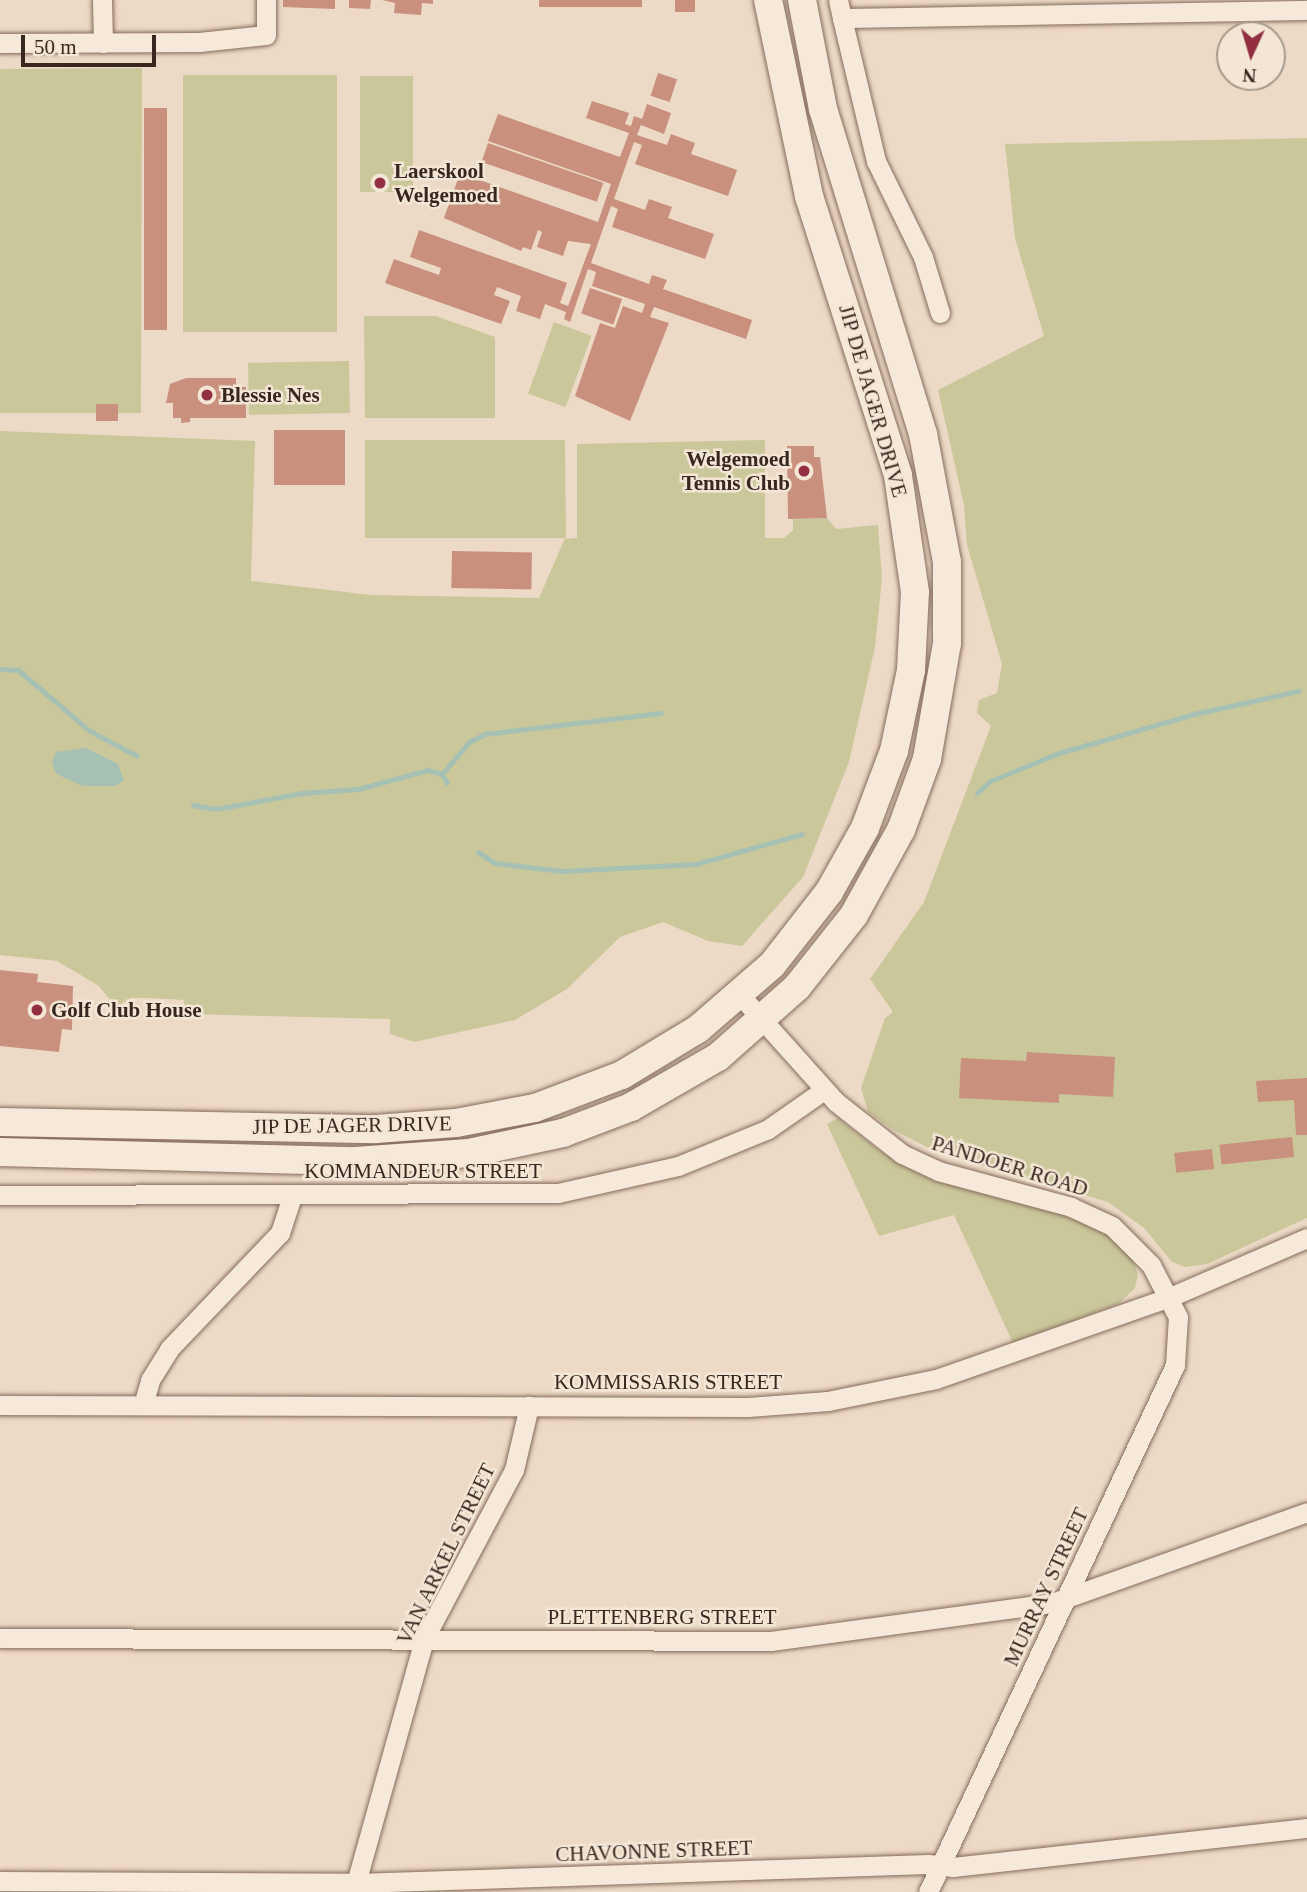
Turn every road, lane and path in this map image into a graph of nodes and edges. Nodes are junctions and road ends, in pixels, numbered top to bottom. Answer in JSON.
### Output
{"nodes":[{"id":1,"x":102,"y":0,"type":"edge"},
{"id":2,"x":266,"y":0,"type":"edge"},
{"id":3,"x":768,"y":0,"type":"edge"},
{"id":4,"x":802,"y":0,"type":"edge"},
{"id":5,"x":840,"y":9,"type":"edge"},
{"id":6,"x":1307,"y":10,"type":"edge"},
{"id":7,"x":0,"y":43,"type":"edge"},
{"id":8,"x":103,"y":43,"type":"junction"},
{"id":9,"x":854,"y":216,"type":"junction"},
{"id":10,"x":940,"y":313,"type":"dead end"},
{"id":11,"x":889,"y":439,"type":"junction"},
{"id":12,"x":740,"y":995,"type":"junction"},
{"id":13,"x":762,"y":1021,"type":"junction"},
{"id":14,"x":824,"y":1090,"type":"junction"},
{"id":15,"x":0,"y":1122,"type":"edge"},
{"id":16,"x":0,"y":1152,"type":"edge"},
{"id":17,"x":0,"y":1195,"type":"edge"},
{"id":18,"x":292,"y":1195,"type":"junction"},
{"id":19,"x":1307,"y":1238,"type":"edge"},
{"id":20,"x":1170,"y":1297,"type":"junction"},
{"id":21,"x":0,"y":1405,"type":"edge"},
{"id":22,"x":143,"y":1405,"type":"junction"},
{"id":23,"x":529,"y":1406,"type":"junction"},
{"id":24,"x":1307,"y":1512,"type":"edge"},
{"id":25,"x":1066,"y":1596,"type":"junction"},
{"id":26,"x":0,"y":1638,"type":"edge"},
{"id":27,"x":424,"y":1639,"type":"junction"},
{"id":28,"x":1307,"y":1828,"type":"edge"},
{"id":29,"x":941,"y":1866,"type":"junction"},
{"id":30,"x":0,"y":1881,"type":"edge"},
{"id":31,"x":356,"y":1883,"type":"junction"},
{"id":32,"x":929,"y":1892,"type":"edge"}],
"edges":[{"from":1,"to":8,"type":"street"},
{"from":2,"to":8,"type":"street"},
{"from":3,"to":11,"type":"main road","name":"JIP DE JAGER DRIVE"},
{"from":4,"to":9,"type":"main road"},
{"from":5,"to":6,"type":"street"},
{"from":5,"to":10,"type":"street"},
{"from":7,"to":8,"type":"street"},
{"from":9,"to":11,"type":"main road"},
{"from":9,"to":13,"type":"main road","name":"JIP DE JAGER DRIVE"},
{"from":11,"to":12,"type":"main road","name":"JIP DE JAGER DRIVE"},
{"from":12,"to":13,"type":"street","name":"PANDOER ROAD"},
{"from":12,"to":15,"type":"main road","name":"JIP DE JAGER DRIVE"},
{"from":13,"to":14,"type":"street","name":"PANDOER ROAD"},
{"from":13,"to":16,"type":"main road","name":"JIP DE JAGER DRIVE"},
{"from":14,"to":18,"type":"street","name":"KOMMANDEUR STREET"},
{"from":14,"to":20,"type":"street","name":"PANDOER ROAD"},
{"from":17,"to":18,"type":"street","name":"KOMMANDEUR STREET"},
{"from":18,"to":22,"type":"street"},
{"from":19,"to":20,"type":"street","name":"KOMMISSARIS STREET"},
{"from":20,"to":23,"type":"street","name":"KOMMISSARIS STREET"},
{"from":20,"to":25,"type":"street","name":"MURRAY STREET"},
{"from":21,"to":22,"type":"street","name":"KOMMISSARIS STREET"},
{"from":22,"to":23,"type":"street","name":"KOMMISSARIS STREET"},
{"from":23,"to":27,"type":"street","name":"VAN ARKEL STREET"},
{"from":24,"to":25,"type":"street","name":"PLETTENBERG STREET"},
{"from":25,"to":27,"type":"street","name":"PLETTENBERG STREET"},
{"from":25,"to":29,"type":"street","name":"MURRAY STREET"},
{"from":26,"to":27,"type":"street","name":"PLETTENBERG STREET"},
{"from":27,"to":31,"type":"street","name":"VAN ARKEL STREET"},
{"from":28,"to":29,"type":"street","name":"CHAVONNE STREET"},
{"from":29,"to":31,"type":"street","name":"CHAVONNE STREET"},
{"from":29,"to":32,"type":"street","name":"MURRAY STREET"},
{"from":30,"to":31,"type":"street","name":"CHAVONNE STREET"}]}
